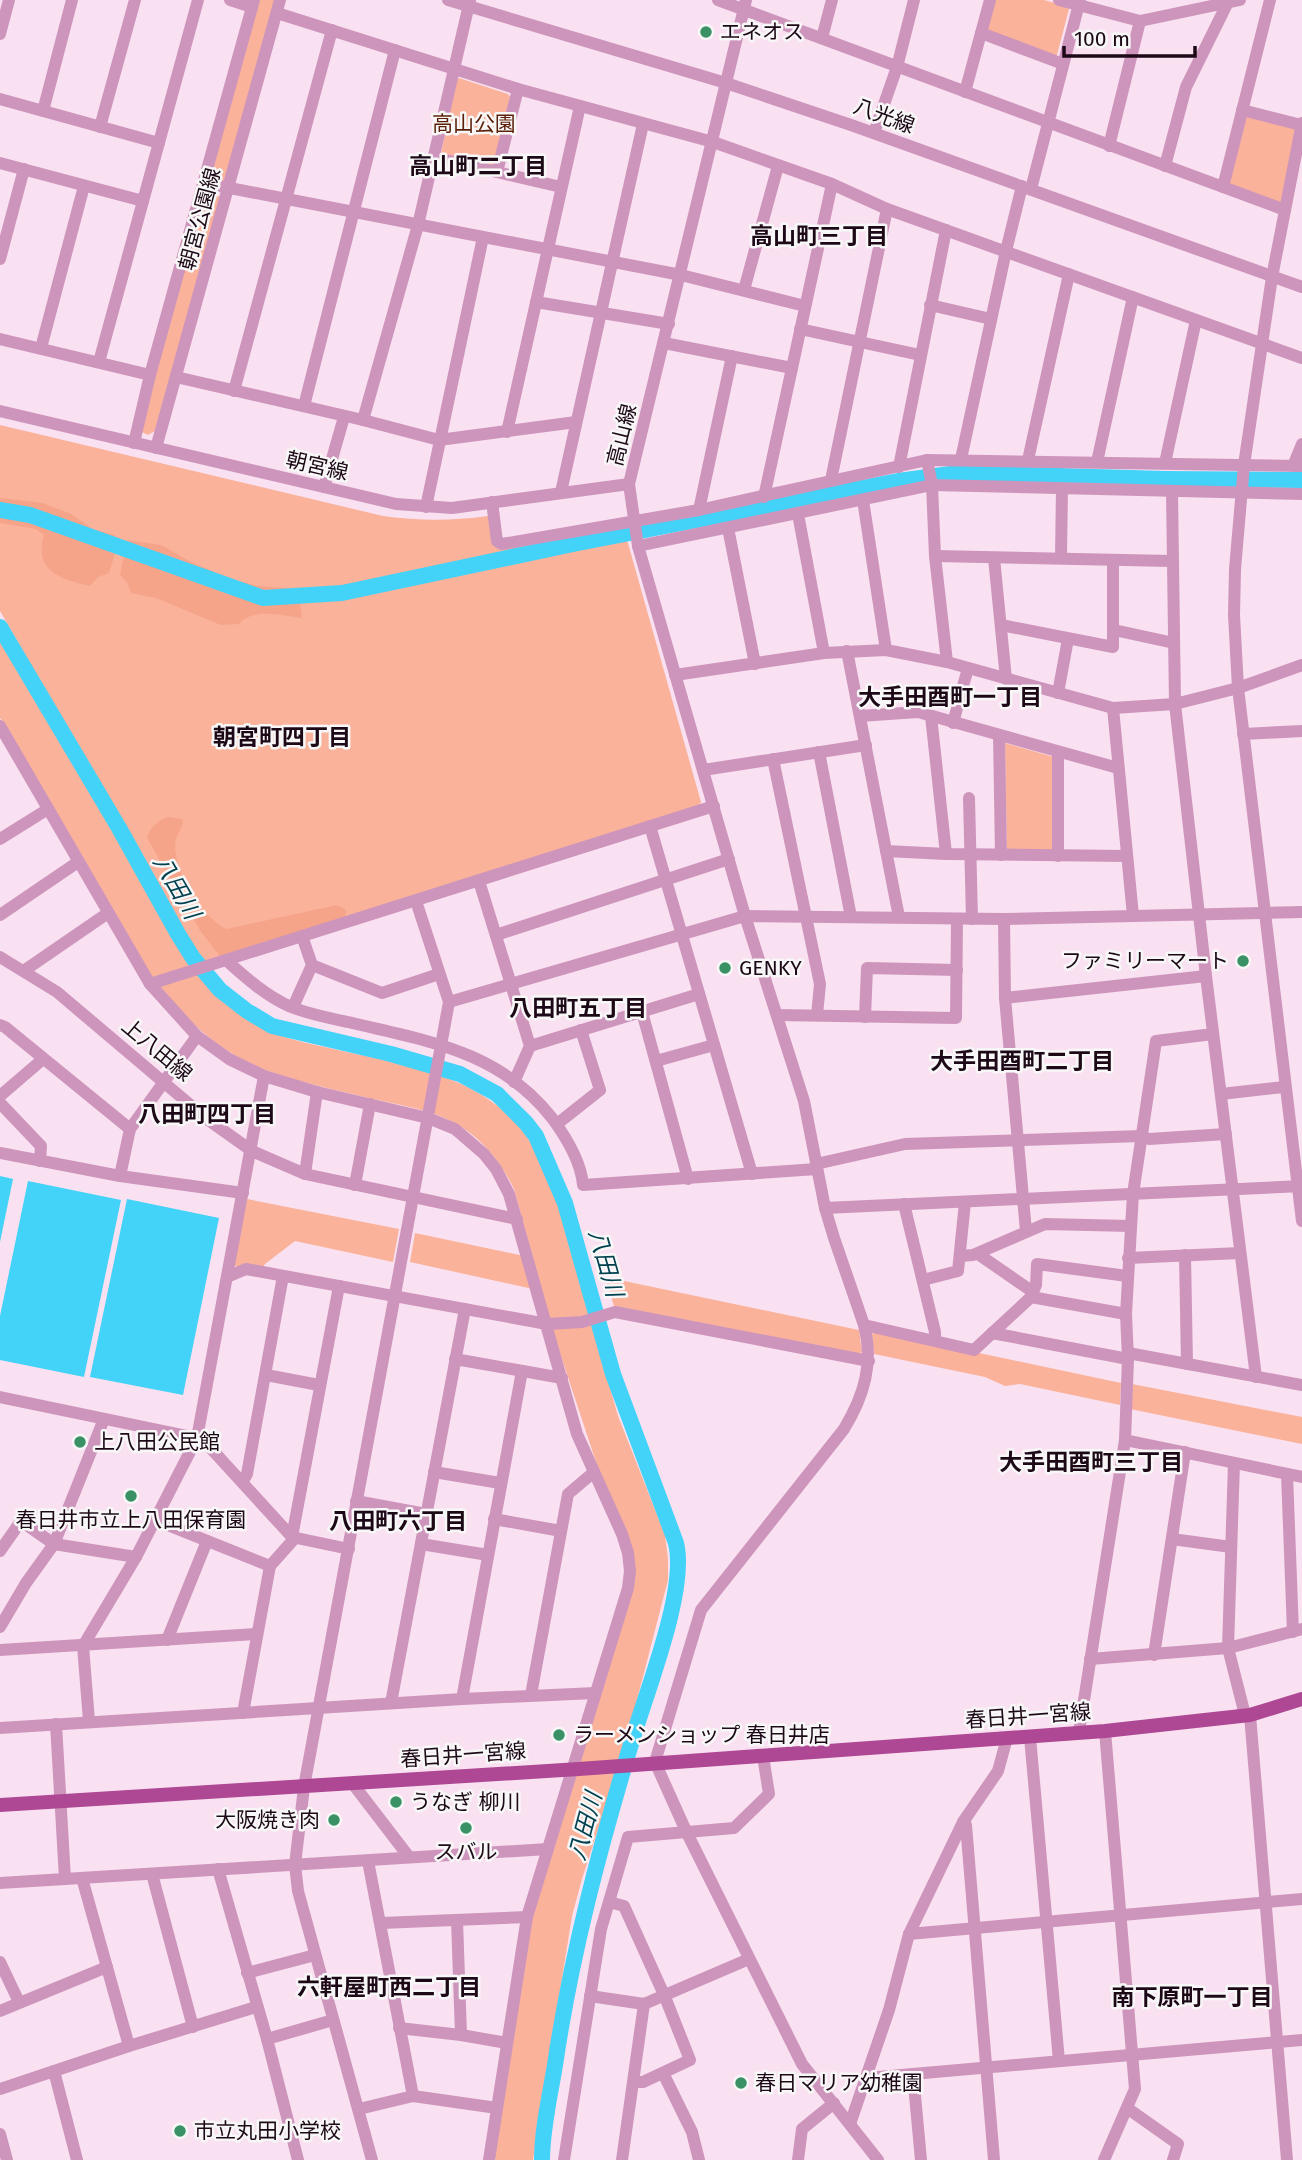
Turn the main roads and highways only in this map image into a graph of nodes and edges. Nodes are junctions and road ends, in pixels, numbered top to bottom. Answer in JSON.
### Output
{"nodes":[{"id":1,"x":1302,"y":1699,"type":"edge"},
{"id":2,"x":0,"y":1805,"type":"edge"}],
"edges":[{"from":1,"to":2,"type":"main road","name":"春日井一宮線"}]}
